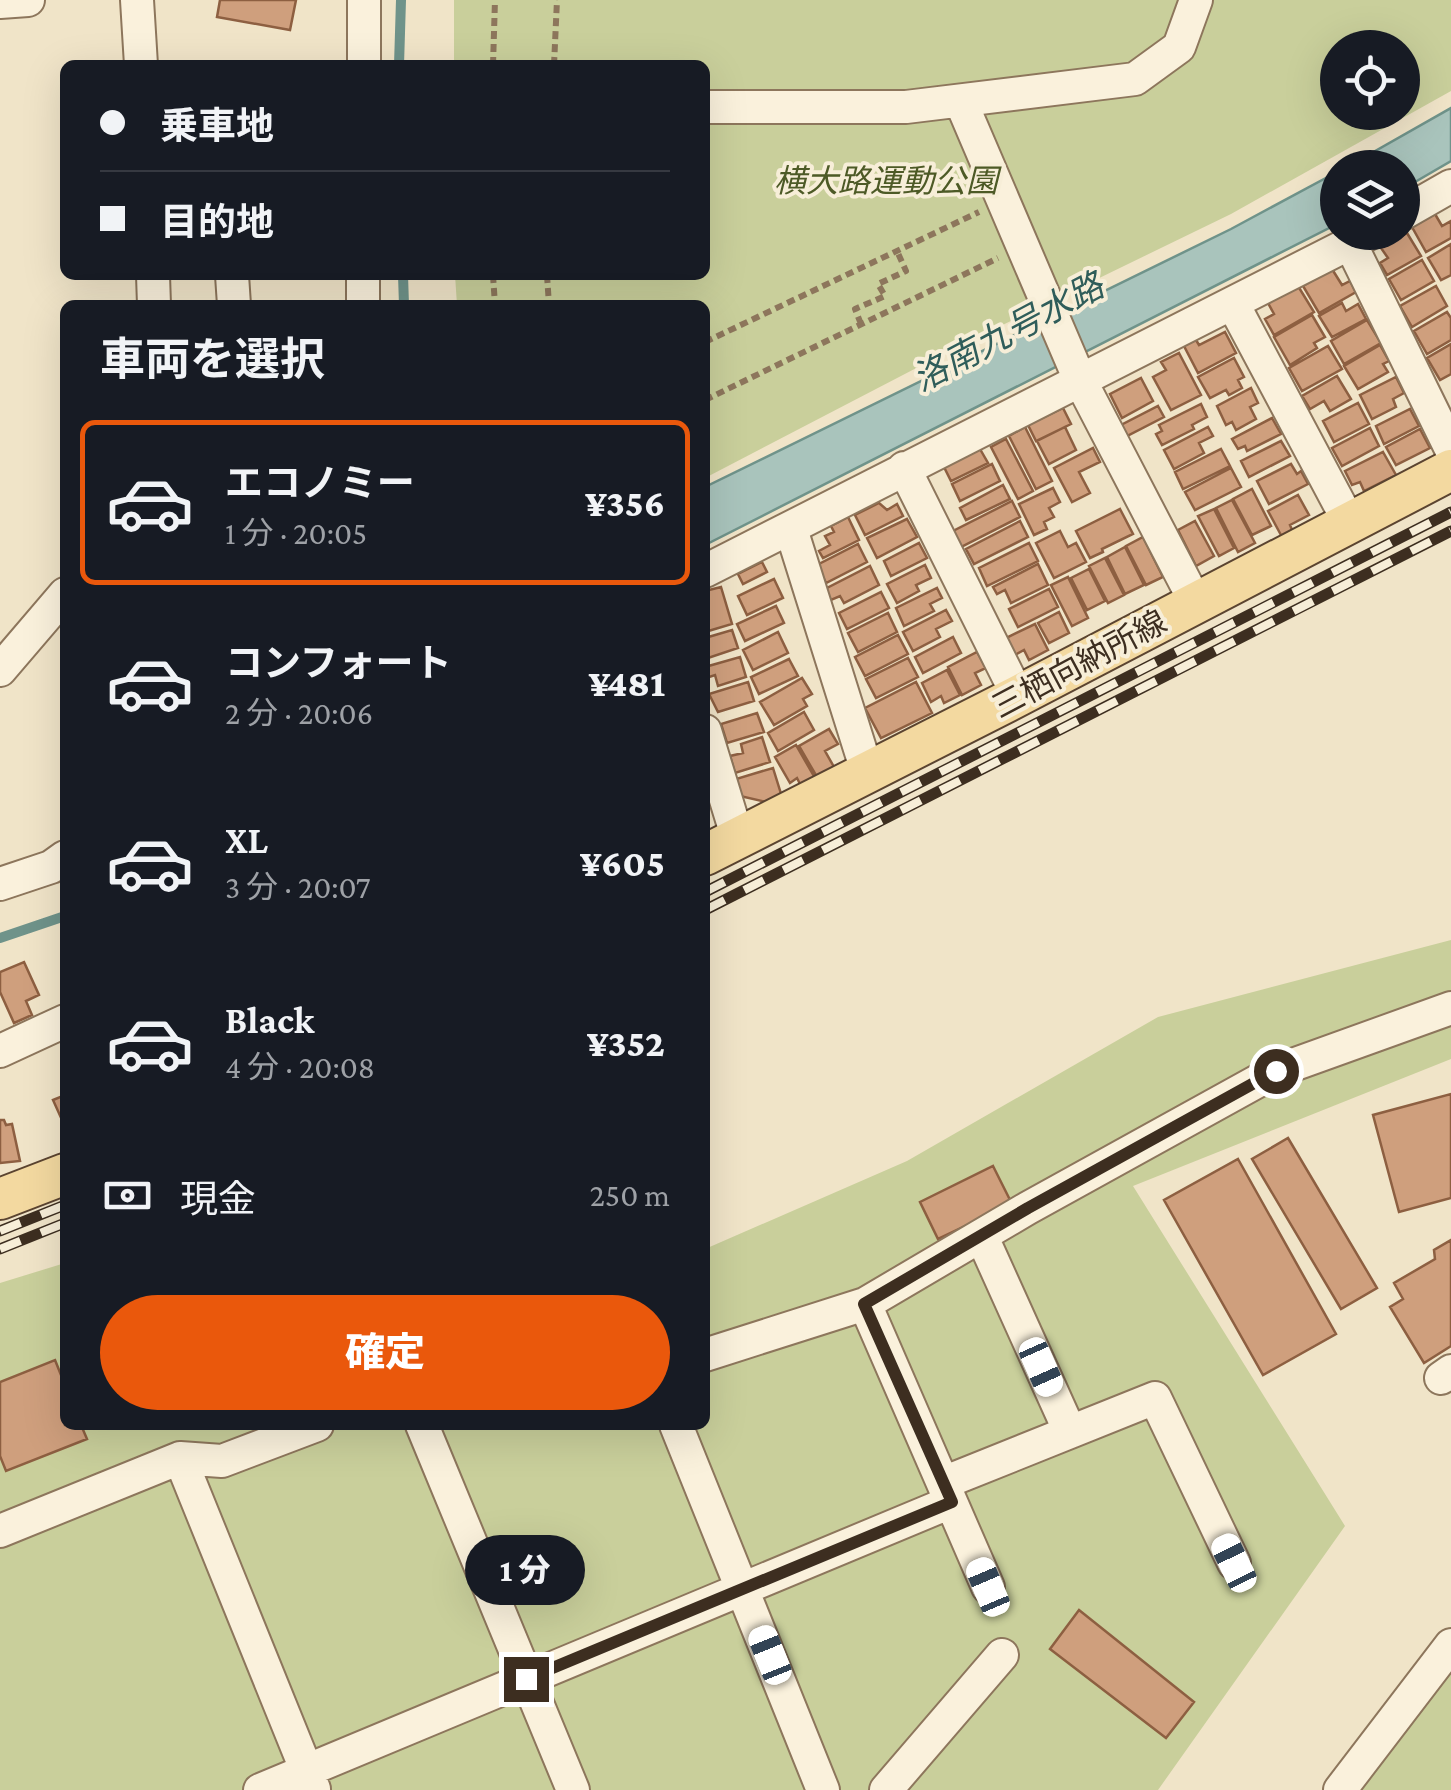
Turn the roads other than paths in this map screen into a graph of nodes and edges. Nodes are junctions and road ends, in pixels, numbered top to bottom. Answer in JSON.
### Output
{"nodes":[{"id":1,"x":28,"y":0,"type":"edge"},
{"id":2,"x":137,"y":0,"type":"edge"},
{"id":3,"x":364,"y":0,"type":"edge"},
{"id":4,"x":1196,"y":0,"type":"edge"},
{"id":5,"x":0,"y":2,"type":"edge"},
{"id":6,"x":141,"y":60,"type":"edge"},
{"id":7,"x":364,"y":60,"type":"edge"},
{"id":8,"x":961,"y":102,"type":"junction"},
{"id":9,"x":710,"y":107,"type":"edge"},
{"id":10,"x":1451,"y":186,"type":"edge"},
{"id":11,"x":1420,"y":204,"type":"edge"},
{"id":12,"x":1339,"y":250,"type":"edge"},
{"id":13,"x":1367,"y":250,"type":"edge"},
{"id":14,"x":1233,"y":304,"type":"junction"},
{"id":15,"x":1075,"y":369,"type":"junction"},
{"id":16,"x":1451,"y":448,"type":"edge"},
{"id":17,"x":904,"y":468,"type":"junction"},
{"id":18,"x":1451,"y":470,"type":"edge"},
{"id":19,"x":1349,"y":522,"type":"junction"},
{"id":20,"x":791,"y":528,"type":"junction"},
{"id":21,"x":710,"y":569,"type":"edge"},
{"id":22,"x":60,"y":600,"type":"edge"},
{"id":23,"x":1196,"y":602,"type":"junction"},
{"id":24,"x":0,"y":670,"type":"edge"},
{"id":25,"x":1018,"y":696,"type":"junction"},
{"id":26,"x":710,"y":767,"type":"edge"},
{"id":27,"x":867,"y":770,"type":"junction"},
{"id":28,"x":721,"y":847,"type":"edge"},
{"id":29,"x":60,"y":860,"type":"edge"},
{"id":30,"x":0,"y":884,"type":"edge"},
{"id":31,"x":1451,"y":1008,"type":"edge"},
{"id":32,"x":60,"y":1024,"type":"edge"},
{"id":33,"x":0,"y":1051,"type":"edge"},
{"id":34,"x":60,"y":1176,"type":"edge"},
{"id":35,"x":0,"y":1199,"type":"edge"},
{"id":36,"x":982,"y":1237,"type":"junction"},
{"id":37,"x":864,"y":1304,"type":"junction"},
{"id":38,"x":710,"y":1353,"type":"edge"},
{"id":39,"x":304,"y":1430,"type":"edge"},
{"id":40,"x":424,"y":1430,"type":"edge"},
{"id":41,"x":678,"y":1430,"type":"edge"},
{"id":42,"x":1070,"y":1432,"type":"junction"},
{"id":43,"x":180,"y":1458,"type":"junction"},
{"id":44,"x":947,"y":1493,"type":"junction"},
{"id":45,"x":0,"y":1531,"type":"edge"},
{"id":46,"x":1234,"y":1563,"type":"dead end"},
{"id":47,"x":742,"y":1587,"type":"junction"},
{"id":48,"x":988,"y":1587,"type":"dead end"},
{"id":49,"x":1451,"y":1645,"type":"edge"},
{"id":50,"x":1002,"y":1654,"type":"dead end"},
{"id":51,"x":526,"y":1679,"type":"junction"},
{"id":52,"x":310,"y":1781,"type":"edge"},
{"id":53,"x":260,"y":1790,"type":"edge"},
{"id":54,"x":573,"y":1790,"type":"edge"},
{"id":55,"x":824,"y":1790,"type":"edge"},
{"id":56,"x":886,"y":1790,"type":"edge"},
{"id":57,"x":1340,"y":1790,"type":"edge"}],
"edges":[{"from":1,"to":5,"type":"street"},
{"from":2,"to":6,"type":"street"},
{"from":3,"to":7,"type":"street"},
{"from":4,"to":8,"type":"street"},
{"from":8,"to":9,"type":"street"},
{"from":8,"to":15,"type":"street"},
{"from":10,"to":11,"type":"street"},
{"from":12,"to":14,"type":"street"},
{"from":13,"to":16,"type":"street"},
{"from":14,"to":15,"type":"street"},
{"from":14,"to":19,"type":"street"},
{"from":15,"to":17,"type":"street"},
{"from":15,"to":23,"type":"street"},
{"from":17,"to":20,"type":"street"},
{"from":17,"to":25,"type":"street"},
{"from":18,"to":19,"type":"main road","name":"三栖向納所線"},
{"from":19,"to":23,"type":"main road","name":"三栖向納所線"},
{"from":20,"to":21,"type":"street"},
{"from":20,"to":27,"type":"street"},
{"from":22,"to":24,"type":"street"},
{"from":23,"to":25,"type":"main road","name":"三栖向納所線"},
{"from":25,"to":27,"type":"main road","name":"三栖向納所線"},
{"from":26,"to":28,"type":"street"},
{"from":27,"to":28,"type":"main road","name":"三栖向納所線"},
{"from":29,"to":30,"type":"street"},
{"from":31,"to":36,"type":"street"},
{"from":32,"to":33,"type":"street"},
{"from":34,"to":35,"type":"main road"},
{"from":36,"to":37,"type":"street"},
{"from":36,"to":42,"type":"street"},
{"from":37,"to":38,"type":"street"},
{"from":37,"to":44,"type":"street"},
{"from":39,"to":43,"type":"street"},
{"from":40,"to":51,"type":"street"},
{"from":41,"to":47,"type":"street"},
{"from":42,"to":44,"type":"street"},
{"from":42,"to":46,"type":"street"},
{"from":43,"to":45,"type":"street"},
{"from":43,"to":52,"type":"street"},
{"from":44,"to":47,"type":"street"},
{"from":44,"to":48,"type":"street"},
{"from":47,"to":51,"type":"street"},
{"from":47,"to":55,"type":"street"},
{"from":49,"to":57,"type":"street"},
{"from":50,"to":56,"type":"street"},
{"from":51,"to":52,"type":"street"},
{"from":51,"to":54,"type":"street"},
{"from":52,"to":53,"type":"street"}]}
